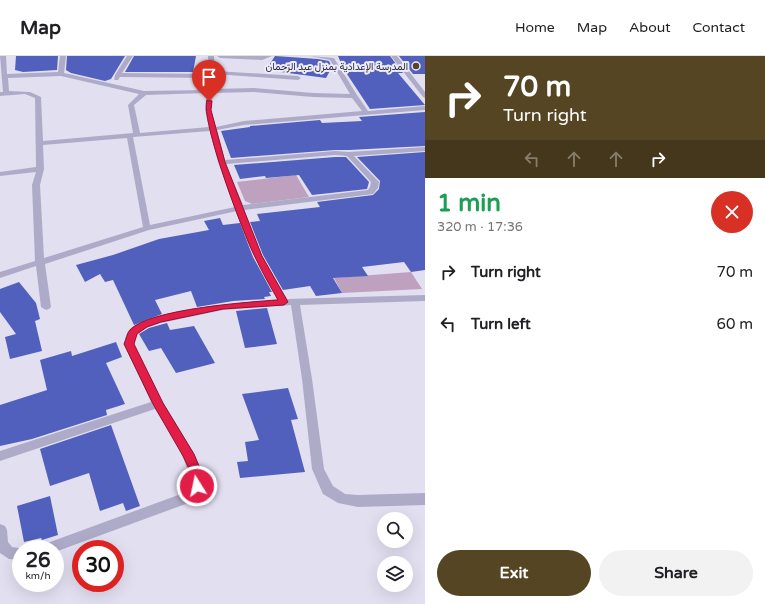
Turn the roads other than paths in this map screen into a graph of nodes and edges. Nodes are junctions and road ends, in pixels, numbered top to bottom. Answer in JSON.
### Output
{"nodes":[{"id":1,"x":3,"y":56,"type":"edge"},
{"id":2,"x":63,"y":56,"type":"edge"},
{"id":3,"x":130,"y":56,"type":"edge"},
{"id":4,"x":211,"y":56,"type":"edge"},
{"id":5,"x":220,"y":56,"type":"edge"},
{"id":6,"x":268,"y":56,"type":"edge"},
{"id":7,"x":313,"y":56,"type":"edge"},
{"id":8,"x":394,"y":56,"type":"edge"},
{"id":9,"x":62,"y":74,"type":"junction"},
{"id":10,"x":212,"y":74,"type":"junction"},
{"id":11,"x":118,"y":75,"type":"junction"},
{"id":12,"x":4,"y":76,"type":"junction"},
{"id":13,"x":298,"y":78,"type":"dead end"},
{"id":14,"x":112,"y":86,"type":"junction"},
{"id":15,"x":210,"y":91,"type":"junction"},
{"id":16,"x":144,"y":93,"type":"junction"},
{"id":17,"x":3,"y":94,"type":"edge"},
{"id":18,"x":354,"y":96,"type":"junction"},
{"id":19,"x":425,"y":96,"type":"edge"},
{"id":20,"x":425,"y":108,"type":"edge"},
{"id":21,"x":368,"y":113,"type":"junction"},
{"id":22,"x":213,"y":129,"type":"junction"},
{"id":23,"x":133,"y":136,"type":"junction"},
{"id":24,"x":39,"y":143,"type":"junction"},
{"id":25,"x":425,"y":149,"type":"edge"},
{"id":26,"x":350,"y":154,"type":"junction"},
{"id":27,"x":222,"y":162,"type":"junction"},
{"id":28,"x":40,"y":169,"type":"junction"},
{"id":29,"x":0,"y":174,"type":"edge"},
{"id":30,"x":240,"y":208,"type":"junction"},
{"id":31,"x":147,"y":228,"type":"junction"},
{"id":32,"x":40,"y":263,"type":"junction"},
{"id":33,"x":0,"y":275,"type":"edge"},
{"id":34,"x":425,"y":298,"type":"edge"},
{"id":35,"x":289,"y":302,"type":"junction"},
{"id":36,"x":46,"y":307,"type":"dead end"},
{"id":37,"x":158,"y":404,"type":"junction"},
{"id":38,"x":0,"y":456,"type":"edge"},
{"id":39,"x":425,"y":499,"type":"edge"},
{"id":40,"x":0,"y":530,"type":"edge"},
{"id":41,"x":64,"y":543,"type":"edge"},
{"id":42,"x":12,"y":553,"type":"edge"}],
"edges":[{"from":1,"to":12,"type":"street"},
{"from":2,"to":9,"type":"street"},
{"from":3,"to":11,"type":"street"},
{"from":4,"to":10,"type":"street"},
{"from":5,"to":6,"type":"street"},
{"from":7,"to":18,"type":"street"},
{"from":8,"to":19,"type":"street"},
{"from":9,"to":12,"type":"street"},
{"from":9,"to":14,"type":"street"},
{"from":10,"to":11,"type":"street"},
{"from":10,"to":13,"type":"street"},
{"from":10,"to":15,"type":"street"},
{"from":11,"to":14,"type":"street"},
{"from":12,"to":17,"type":"street"},
{"from":14,"to":16,"type":"street"},
{"from":15,"to":16,"type":"street"},
{"from":15,"to":18,"type":"street"},
{"from":15,"to":22,"type":"street"},
{"from":16,"to":23,"type":"street"},
{"from":17,"to":24,"type":"street"},
{"from":18,"to":21,"type":"street"},
{"from":20,"to":21,"type":"street"},
{"from":21,"to":22,"type":"street"},
{"from":22,"to":23,"type":"street"},
{"from":22,"to":27,"type":"street"},
{"from":23,"to":24,"type":"street"},
{"from":23,"to":31,"type":"street"},
{"from":24,"to":28,"type":"street"},
{"from":25,"to":26,"type":"street"},
{"from":26,"to":27,"type":"street"},
{"from":26,"to":30,"type":"street"},
{"from":27,"to":30,"type":"street"},
{"from":28,"to":29,"type":"street"},
{"from":28,"to":32,"type":"street"},
{"from":30,"to":31,"type":"street"},
{"from":30,"to":35,"type":"street"},
{"from":31,"to":32,"type":"street"},
{"from":32,"to":33,"type":"street"},
{"from":32,"to":36,"type":"street"},
{"from":34,"to":35,"type":"street"},
{"from":35,"to":37,"type":"street"},
{"from":35,"to":39,"type":"street"},
{"from":37,"to":38,"type":"street"},
{"from":37,"to":41,"type":"street"},
{"from":40,"to":42,"type":"street"}]}
